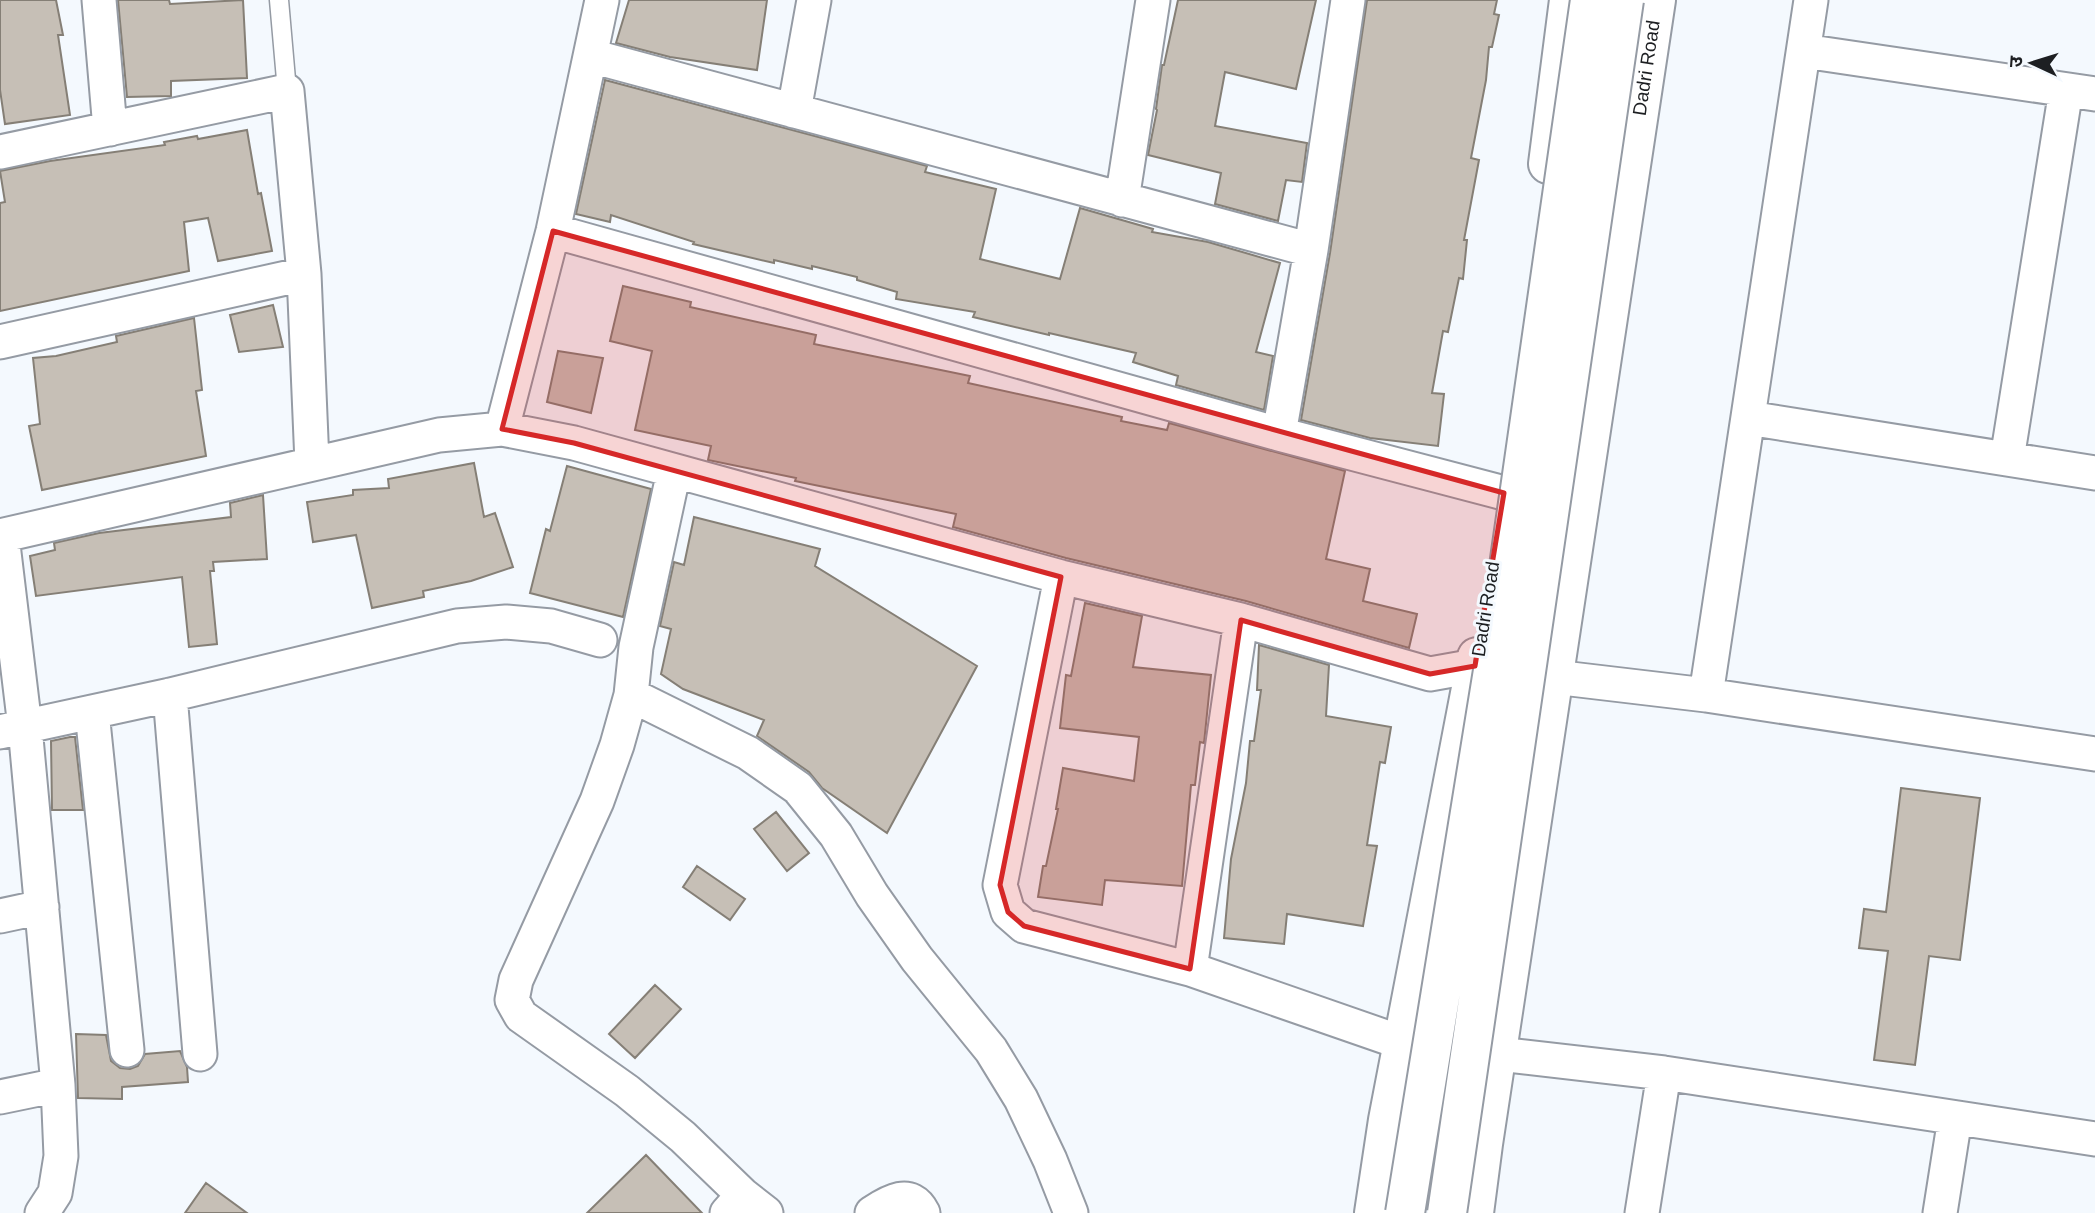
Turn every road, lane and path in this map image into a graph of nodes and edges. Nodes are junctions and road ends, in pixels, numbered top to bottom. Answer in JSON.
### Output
{"nodes":[{"id":1,"x":99,"y":0,"type":"edge"},
{"id":2,"x":279,"y":0,"type":"edge"},
{"id":3,"x":602,"y":0,"type":"edge"},
{"id":4,"x":814,"y":0,"type":"edge"},
{"id":5,"x":1153,"y":0,"type":"edge"},
{"id":6,"x":1348,"y":0,"type":"edge"},
{"id":7,"x":1569,"y":0,"type":"edge"},
{"id":8,"x":1590,"y":0,"type":"edge"},
{"id":9,"x":1624,"y":0,"type":"edge"},
{"id":10,"x":1656,"y":0,"type":"edge"},
{"id":11,"x":1811,"y":0,"type":"edge"},
{"id":12,"x":1804,"y":51,"type":"junction"},
{"id":13,"x":591,"y":56,"type":"junction"},
{"id":14,"x":287,"y":92,"type":"junction"},
{"id":15,"x":2080,"y":92,"type":"edge"},
{"id":16,"x":794,"y":111,"type":"junction"},
{"id":17,"x":110,"y":129,"type":"junction"},
{"id":18,"x":0,"y":152,"type":"edge"},
{"id":19,"x":1122,"y":200,"type":"junction"},
{"id":20,"x":553,"y":231,"type":"junction"},
{"id":21,"x":1311,"y":250,"type":"junction"},
{"id":22,"x":303,"y":274,"type":"junction"},
{"id":23,"x":0,"y":342,"type":"edge"},
{"id":24,"x":1748,"y":418,"type":"junction"},
{"id":25,"x":502,"y":429,"type":"junction"},
{"id":26,"x":1279,"y":434,"type":"junction"},
{"id":27,"x":2007,"y":459,"type":"junction"},
{"id":28,"x":312,"y":463,"type":"junction"},
{"id":29,"x":674,"y":471,"type":"junction"},
{"id":30,"x":2095,"y":473,"type":"edge"},
{"id":31,"x":1504,"y":494,"type":"junction"},
{"id":32,"x":1,"y":536,"type":"edge"},
{"id":33,"x":1061,"y":577,"type":"junction"},
{"id":34,"x":1241,"y":620,"type":"junction"},
{"id":35,"x":600,"y":640,"type":"dead end"},
{"id":36,"x":1475,"y":666,"type":"junction"},
{"id":37,"x":1554,"y":677,"type":"junction"},
{"id":38,"x":170,"y":695,"type":"junction"},
{"id":39,"x":631,"y":695,"type":"junction"},
{"id":40,"x":1706,"y":695,"type":"junction"},
{"id":41,"x":92,"y":712,"type":"junction"},
{"id":42,"x":13,"y":729,"type":"edge"},
{"id":43,"x":2095,"y":754,"type":"edge"},
{"id":44,"x":42,"y":907,"type":"junction"},
{"id":45,"x":0,"y":916,"type":"edge"},
{"id":46,"x":1190,"y":969,"type":"junction"},
{"id":47,"x":1403,"y":1043,"type":"junction"},
{"id":48,"x":127,"y":1050,"type":"dead end"},
{"id":49,"x":1497,"y":1052,"type":"junction"},
{"id":50,"x":200,"y":1054,"type":"dead end"},
{"id":51,"x":1664,"y":1073,"type":"junction"},
{"id":52,"x":58,"y":1085,"type":"junction"},
{"id":53,"x":0,"y":1097,"type":"edge"},
{"id":54,"x":1955,"y":1118,"type":"junction"},
{"id":55,"x":2095,"y":1139,"type":"edge"},
{"id":56,"x":745,"y":1207,"type":"edge"},
{"id":57,"x":42,"y":1213,"type":"edge"},
{"id":58,"x":872,"y":1213,"type":"edge"},
{"id":59,"x":923,"y":1213,"type":"edge"},
{"id":60,"x":1071,"y":1213,"type":"edge"},
{"id":61,"x":1374,"y":1213,"type":"edge"},
{"id":62,"x":1405,"y":1213,"type":"edge"},
{"id":63,"x":1447,"y":1213,"type":"edge"},
{"id":64,"x":1474,"y":1213,"type":"edge"},
{"id":65,"x":1642,"y":1213,"type":"edge"},
{"id":66,"x":1940,"y":1213,"type":"edge"}],
"edges":[{"from":1,"to":17,"type":"street"},
{"from":2,"to":14,"type":"lane"},
{"from":3,"to":13,"type":"street"},
{"from":4,"to":16,"type":"street"},
{"from":5,"to":19,"type":"street"},
{"from":6,"to":21,"type":"street"},
{"from":7,"to":31,"type":"street","name":"Dadri Road"},
{"from":8,"to":62,"type":"street","bridge":true},
{"from":9,"to":63,"type":"street","bridge":true},
{"from":10,"to":37,"type":"street","name":"Dadri Road"},
{"from":11,"to":12,"type":"street"},
{"from":12,"to":15,"type":"street"},
{"from":12,"to":24,"type":"street"},
{"from":13,"to":16,"type":"street"},
{"from":13,"to":20,"type":"street"},
{"from":14,"to":17,"type":"street"},
{"from":14,"to":22,"type":"street"},
{"from":15,"to":27,"type":"street"},
{"from":16,"to":19,"type":"street"},
{"from":17,"to":18,"type":"street"},
{"from":19,"to":21,"type":"street"},
{"from":20,"to":25,"type":"street"},
{"from":20,"to":26,"type":"street"},
{"from":21,"to":26,"type":"street"},
{"from":22,"to":23,"type":"street"},
{"from":22,"to":28,"type":"street"},
{"from":24,"to":27,"type":"street"},
{"from":24,"to":40,"type":"street"},
{"from":25,"to":28,"type":"street"},
{"from":25,"to":29,"type":"street"},
{"from":26,"to":31,"type":"street"},
{"from":27,"to":30,"type":"street"},
{"from":28,"to":32,"type":"street"},
{"from":29,"to":33,"type":"street"},
{"from":29,"to":39,"type":"street"},
{"from":31,"to":36,"type":"street","name":"Dadri Road"},
{"from":32,"to":42,"type":"street"},
{"from":33,"to":34,"type":"street"},
{"from":33,"to":46,"type":"street"},
{"from":34,"to":36,"type":"street"},
{"from":34,"to":46,"type":"street"},
{"from":35,"to":38,"type":"street"},
{"from":36,"to":47,"type":"street","name":"Dadri Road"},
{"from":37,"to":40,"type":"street"},
{"from":37,"to":49,"type":"street","name":"Dadri Road"},
{"from":38,"to":41,"type":"street"},
{"from":38,"to":50,"type":"street"},
{"from":39,"to":56,"type":"street"},
{"from":39,"to":60,"type":"street"},
{"from":40,"to":43,"type":"street"},
{"from":41,"to":42,"type":"street"},
{"from":41,"to":48,"type":"street"},
{"from":42,"to":44,"type":"street"},
{"from":44,"to":45,"type":"street"},
{"from":44,"to":52,"type":"street"},
{"from":46,"to":47,"type":"street"},
{"from":47,"to":49,"type":"street"},
{"from":47,"to":61,"type":"street","name":"Dadri Road"},
{"from":49,"to":51,"type":"street"},
{"from":49,"to":64,"type":"street","name":"Dadri Road"},
{"from":51,"to":54,"type":"street"},
{"from":51,"to":65,"type":"street"},
{"from":52,"to":53,"type":"street"},
{"from":52,"to":57,"type":"street"},
{"from":54,"to":55,"type":"street"},
{"from":54,"to":66,"type":"street"},
{"from":58,"to":59,"type":"street"}]}
